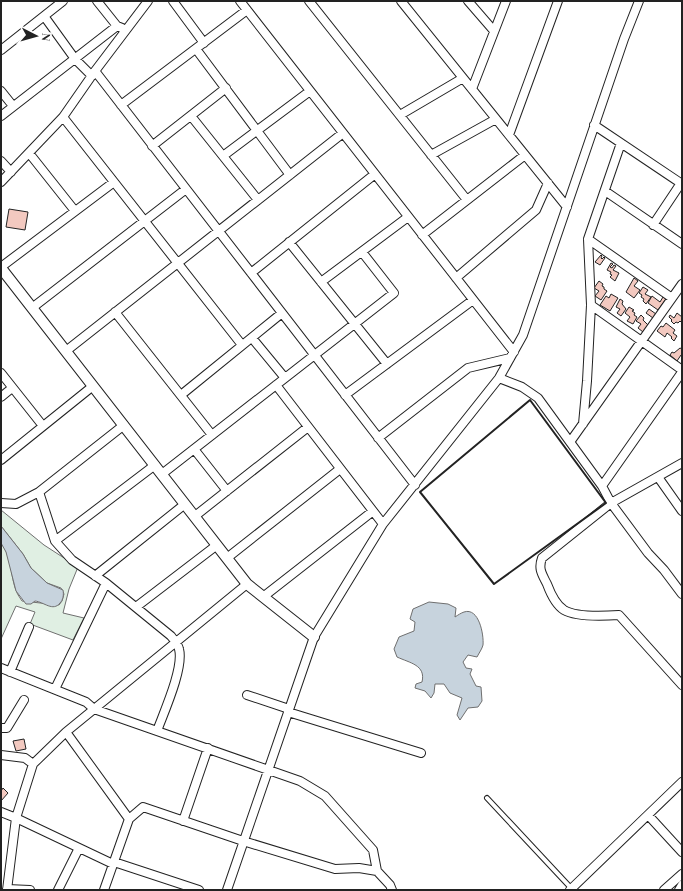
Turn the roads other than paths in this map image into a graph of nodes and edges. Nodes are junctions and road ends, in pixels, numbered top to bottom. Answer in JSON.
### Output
{"nodes":[{"id":1,"x":63,"y":1,"type":"edge"},
{"id":2,"x":97,"y":1,"type":"edge"},
{"id":3,"x":148,"y":1,"type":"edge"},
{"id":4,"x":173,"y":1,"type":"edge"},
{"id":5,"x":240,"y":1,"type":"edge"},
{"id":6,"x":309,"y":1,"type":"edge"},
{"id":7,"x":401,"y":1,"type":"edge"},
{"id":8,"x":468,"y":1,"type":"edge"},
{"id":9,"x":506,"y":1,"type":"edge"},
{"id":10,"x":558,"y":1,"type":"edge"},
{"id":11,"x":639,"y":1,"type":"edge"},
{"id":12,"x":247,"y":10,"type":"junction"},
{"id":13,"x":44,"y":16,"type":"junction"},
{"id":14,"x":117,"y":26,"type":"junction"},
{"id":15,"x":126,"y":30,"type":"junction"},
{"id":16,"x":494,"y":31,"type":"junction"},
{"id":17,"x":204,"y":43,"type":"junction"},
{"id":18,"x":196,"y":49,"type":"junction"},
{"id":19,"x":1,"y":50,"type":"edge"},
{"id":20,"x":75,"y":59,"type":"junction"},
{"id":21,"x":93,"y":73,"type":"junction"},
{"id":22,"x":462,"y":78,"type":"junction"},
{"id":23,"x":226,"y":88,"type":"junction"},
{"id":24,"x":472,"y":89,"type":"junction"},
{"id":25,"x":1,"y":91,"type":"edge"},
{"id":26,"x":310,"y":91,"type":"junction"},
{"id":27,"x":121,"y":105,"type":"junction"},
{"id":28,"x":13,"y":106,"type":"junction"},
{"id":29,"x":400,"y":115,"type":"junction"},
{"id":30,"x":1,"y":116,"type":"edge"},
{"id":31,"x":190,"y":116,"type":"junction"},
{"id":32,"x":63,"y":117,"type":"junction"},
{"id":33,"x":496,"y":119,"type":"junction"},
{"id":34,"x":594,"y":125,"type":"junction"},
{"id":35,"x":257,"y":130,"type":"junction"},
{"id":36,"x":343,"y":133,"type":"junction"},
{"id":37,"x":509,"y":135,"type":"junction"},
{"id":38,"x":621,"y":143,"type":"junction"},
{"id":39,"x":152,"y":146,"type":"junction"},
{"id":40,"x":29,"y":153,"type":"junction"},
{"id":41,"x":432,"y":155,"type":"junction"},
{"id":42,"x":525,"y":155,"type":"junction"},
{"id":43,"x":223,"y":156,"type":"junction"},
{"id":44,"x":1,"y":161,"type":"edge"},
{"id":45,"x":11,"y":172,"type":"junction"},
{"id":46,"x":375,"y":174,"type":"junction"},
{"id":47,"x":290,"y":175,"type":"junction"},
{"id":48,"x":1,"y":182,"type":"edge"},
{"id":49,"x":114,"y":182,"type":"junction"},
{"id":50,"x":548,"y":184,"type":"junction"},
{"id":51,"x":681,"y":184,"type":"edge"},
{"id":52,"x":186,"y":189,"type":"junction"},
{"id":53,"x":605,"y":191,"type":"junction"},
{"id":54,"x":258,"y":200,"type":"junction"},
{"id":55,"x":467,"y":200,"type":"junction"},
{"id":56,"x":566,"y":206,"type":"junction"},
{"id":57,"x":75,"y":211,"type":"junction"},
{"id":58,"x":408,"y":217,"type":"junction"},
{"id":59,"x":145,"y":221,"type":"junction"},
{"id":60,"x":653,"y":225,"type":"junction"},
{"id":61,"x":218,"y":231,"type":"junction"},
{"id":62,"x":422,"y":235,"type":"junction"},
{"id":63,"x":588,"y":239,"type":"junction"},
{"id":64,"x":290,"y":242,"type":"junction"},
{"id":65,"x":682,"y":244,"type":"edge"},
{"id":66,"x":362,"y":252,"type":"junction"},
{"id":67,"x":178,"y":263,"type":"junction"},
{"id":68,"x":1,"y":268,"type":"edge"},
{"id":69,"x":251,"y":273,"type":"junction"},
{"id":70,"x":456,"y":278,"type":"junction"},
{"id":71,"x":321,"y":282,"type":"junction"},
{"id":72,"x":682,"y":284,"type":"edge"},
{"id":73,"x":672,"y":298,"type":"junction"},
{"id":74,"x":473,"y":300,"type":"junction"},
{"id":75,"x":591,"y":305,"type":"junction"},
{"id":76,"x":32,"y":308,"type":"junction"},
{"id":77,"x":116,"y":312,"type":"junction"},
{"id":78,"x":282,"y":313,"type":"junction"},
{"id":79,"x":355,"y":324,"type":"junction"},
{"id":80,"x":252,"y":338,"type":"junction"},
{"id":81,"x":642,"y":341,"type":"junction"},
{"id":82,"x":242,"y":345,"type":"junction"},
{"id":83,"x":66,"y":351,"type":"junction"},
{"id":84,"x":314,"y":355,"type":"junction"},
{"id":85,"x":512,"y":355,"type":"junction"},
{"id":86,"x":387,"y":364,"type":"junction"},
{"id":87,"x":682,"y":371,"type":"edge"},
{"id":88,"x":1,"y":373,"type":"edge"},
{"id":89,"x":285,"y":378,"type":"junction"},
{"id":90,"x":500,"y":378,"type":"junction"},
{"id":91,"x":276,"y":385,"type":"junction"},
{"id":92,"x":93,"y":386,"type":"junction"},
{"id":93,"x":12,"y":388,"type":"junction"},
{"id":94,"x":180,"y":395,"type":"junction"},
{"id":95,"x":345,"y":395,"type":"junction"},
{"id":96,"x":1,"y":396,"type":"edge"},
{"id":97,"x":582,"y":424,"type":"junction"},
{"id":98,"x":124,"y":425,"type":"junction"},
{"id":99,"x":43,"y":426,"type":"junction"},
{"id":100,"x":308,"y":427,"type":"junction"},
{"id":101,"x":212,"y":435,"type":"junction"},
{"id":102,"x":378,"y":438,"type":"junction"},
{"id":103,"x":570,"y":442,"type":"junction"},
{"id":104,"x":194,"y":449,"type":"junction"},
{"id":105,"x":1,"y":460,"type":"edge"},
{"id":106,"x":682,"y":463,"type":"edge"},
{"id":107,"x":155,"y":465,"type":"junction"},
{"id":108,"x":340,"y":469,"type":"junction"},
{"id":109,"x":162,"y":474,"type":"junction"},
{"id":110,"x":658,"y":477,"type":"junction"},
{"id":111,"x":415,"y":485,"type":"junction"},
{"id":112,"x":602,"y":486,"type":"junction"},
{"id":113,"x":227,"y":490,"type":"junction"},
{"id":114,"x":39,"y":492,"type":"junction"},
{"id":115,"x":1,"y":503,"type":"edge"},
{"id":116,"x":611,"y":503,"type":"junction"},
{"id":117,"x":185,"y":504,"type":"junction"},
{"id":118,"x":373,"y":511,"type":"junction"},
{"id":119,"x":682,"y":511,"type":"edge"},
{"id":120,"x":195,"y":516,"type":"junction"},
{"id":121,"x":383,"y":524,"type":"junction"},
{"id":122,"x":55,"y":541,"type":"junction"},
{"id":123,"x":217,"y":545,"type":"junction"},
{"id":124,"x":227,"y":558,"type":"junction"},
{"id":125,"x":95,"y":576,"type":"junction"},
{"id":126,"x":106,"y":583,"type":"junction"},
{"id":127,"x":247,"y":584,"type":"junction"},
{"id":128,"x":679,"y":585,"type":"edge"},
{"id":129,"x":682,"y":594,"type":"edge"},
{"id":130,"x":263,"y":597,"type":"junction"},
{"id":131,"x":136,"y":607,"type":"junction"},
{"id":132,"x":29,"y":627,"type":"dead end"},
{"id":133,"x":314,"y":637,"type":"junction"},
{"id":134,"x":177,"y":643,"type":"junction"},
{"id":135,"x":1,"y":668,"type":"edge"},
{"id":136,"x":10,"y":672,"type":"junction"},
{"id":137,"x":682,"y":686,"type":"edge"},
{"id":138,"x":55,"y":689,"type":"junction"},
{"id":139,"x":247,"y":695,"type":"dead end"},
{"id":140,"x":24,"y":700,"type":"dead end"},
{"id":141,"x":94,"y":709,"type":"junction"},
{"id":142,"x":289,"y":711,"type":"junction"},
{"id":143,"x":1,"y":728,"type":"edge"},
{"id":144,"x":157,"y":731,"type":"junction"},
{"id":145,"x":66,"y":732,"type":"junction"},
{"id":146,"x":208,"y":748,"type":"junction"},
{"id":147,"x":420,"y":753,"type":"dead end"},
{"id":148,"x":1,"y":755,"type":"edge"},
{"id":149,"x":33,"y":764,"type":"junction"},
{"id":150,"x":268,"y":769,"type":"junction"},
{"id":151,"x":682,"y":782,"type":"edge"},
{"id":152,"x":487,"y":798,"type":"dead end"},
{"id":153,"x":1,"y":812,"type":"edge"},
{"id":154,"x":648,"y":815,"type":"junction"},
{"id":155,"x":16,"y":818,"type":"junction"},
{"id":156,"x":129,"y":819,"type":"junction"},
{"id":157,"x":183,"y":821,"type":"junction"},
{"id":158,"x":243,"y":841,"type":"junction"},
{"id":159,"x":79,"y":848,"type":"junction"},
{"id":160,"x":682,"y":852,"type":"edge"},
{"id":161,"x":114,"y":863,"type":"junction"},
{"id":162,"x":5,"y":869,"type":"edge"},
{"id":163,"x":377,"y":871,"type":"junction"},
{"id":164,"x":682,"y":874,"type":"edge"},
{"id":165,"x":682,"y":885,"type":"edge"},
{"id":166,"x":7,"y":889,"type":"edge"},
{"id":167,"x":571,"y":889,"type":"edge"},
{"id":168,"x":30,"y":890,"type":"edge"},
{"id":169,"x":58,"y":890,"type":"edge"},
{"id":170,"x":104,"y":890,"type":"edge"},
{"id":171,"x":199,"y":890,"type":"edge"},
{"id":172,"x":227,"y":890,"type":"edge"},
{"id":173,"x":392,"y":890,"type":"edge"},
{"id":174,"x":664,"y":890,"type":"edge"},
{"id":175,"x":679,"y":890,"type":"edge"}],
"edges":[{"from":1,"to":13,"type":"street"},
{"from":2,"to":14,"type":"street"},
{"from":3,"to":15,"type":"street"},
{"from":4,"to":17,"type":"street"},
{"from":5,"to":12,"type":"street"},
{"from":6,"to":29,"type":"street"},
{"from":7,"to":22,"type":"street"},
{"from":8,"to":16,"type":"street"},
{"from":9,"to":16,"type":"street"},
{"from":10,"to":37,"type":"street"},
{"from":11,"to":34,"type":"street"},
{"from":12,"to":17,"type":"street"},
{"from":12,"to":26,"type":"street"},
{"from":13,"to":19,"type":"street"},
{"from":13,"to":20,"type":"street"},
{"from":14,"to":15,"type":"street"},
{"from":14,"to":20,"type":"street"},
{"from":15,"to":21,"type":"street"},
{"from":16,"to":24,"type":"street"},
{"from":17,"to":18,"type":"street"},
{"from":18,"to":23,"type":"street"},
{"from":18,"to":27,"type":"street"},
{"from":20,"to":21,"type":"street"},
{"from":20,"to":28,"type":"street"},
{"from":21,"to":27,"type":"street"},
{"from":21,"to":32,"type":"street"},
{"from":22,"to":24,"type":"street"},
{"from":22,"to":29,"type":"street"},
{"from":23,"to":31,"type":"street"},
{"from":23,"to":35,"type":"street"},
{"from":24,"to":33,"type":"street"},
{"from":25,"to":28,"type":"street"},
{"from":26,"to":35,"type":"street"},
{"from":26,"to":36,"type":"street"},
{"from":27,"to":39,"type":"street"},
{"from":28,"to":30,"type":"street"},
{"from":29,"to":41,"type":"street"},
{"from":31,"to":39,"type":"street"},
{"from":31,"to":43,"type":"street"},
{"from":32,"to":40,"type":"street"},
{"from":32,"to":49,"type":"street"},
{"from":33,"to":37,"type":"street"},
{"from":33,"to":41,"type":"street"},
{"from":34,"to":38,"type":"street"},
{"from":34,"to":56,"type":"street"},
{"from":35,"to":43,"type":"street"},
{"from":35,"to":47,"type":"street"},
{"from":36,"to":46,"type":"street"},
{"from":36,"to":47,"type":"street"},
{"from":37,"to":42,"type":"street"},
{"from":38,"to":51,"type":"street"},
{"from":38,"to":53,"type":"street"},
{"from":39,"to":52,"type":"street"},
{"from":40,"to":45,"type":"street"},
{"from":40,"to":57,"type":"street"},
{"from":41,"to":55,"type":"street"},
{"from":42,"to":50,"type":"street"},
{"from":42,"to":55,"type":"street"},
{"from":43,"to":54,"type":"street"},
{"from":44,"to":45,"type":"street"},
{"from":45,"to":48,"type":"street"},
{"from":46,"to":58,"type":"street"},
{"from":46,"to":64,"type":"street"},
{"from":47,"to":54,"type":"street"},
{"from":49,"to":57,"type":"street"},
{"from":49,"to":59,"type":"street"},
{"from":50,"to":56,"type":"street"},
{"from":50,"to":70,"type":"street"},
{"from":51,"to":60,"type":"street"},
{"from":52,"to":59,"type":"street"},
{"from":52,"to":61,"type":"street"},
{"from":53,"to":60,"type":"street"},
{"from":53,"to":63,"type":"street"},
{"from":54,"to":61,"type":"street"},
{"from":55,"to":62,"type":"street"},
{"from":56,"to":85,"type":"street"},
{"from":57,"to":68,"type":"street"},
{"from":58,"to":62,"type":"street"},
{"from":58,"to":66,"type":"street"},
{"from":59,"to":67,"type":"street"},
{"from":59,"to":76,"type":"street"},
{"from":60,"to":65,"type":"street"},
{"from":61,"to":67,"type":"street"},
{"from":61,"to":69,"type":"street"},
{"from":62,"to":70,"type":"street"},
{"from":63,"to":73,"type":"street"},
{"from":63,"to":75,"type":"street"},
{"from":64,"to":69,"type":"street"},
{"from":64,"to":71,"type":"street"},
{"from":66,"to":71,"type":"street"},
{"from":66,"to":79,"type":"street"},
{"from":67,"to":77,"type":"street"},
{"from":67,"to":82,"type":"street"},
{"from":68,"to":76,"type":"street"},
{"from":69,"to":78,"type":"street"},
{"from":70,"to":74,"type":"street"},
{"from":71,"to":79,"type":"street"},
{"from":72,"to":73,"type":"street"},
{"from":73,"to":81,"type":"street"},
{"from":74,"to":85,"type":"street"},
{"from":74,"to":86,"type":"street"},
{"from":75,"to":81,"type":"street"},
{"from":75,"to":97,"type":"street"},
{"from":76,"to":83,"type":"street"},
{"from":77,"to":83,"type":"street"},
{"from":77,"to":94,"type":"street"},
{"from":78,"to":80,"type":"street"},
{"from":78,"to":84,"type":"street"},
{"from":79,"to":84,"type":"street"},
{"from":79,"to":86,"type":"street"},
{"from":80,"to":82,"type":"street"},
{"from":80,"to":89,"type":"street"},
{"from":81,"to":87,"type":"street"},
{"from":81,"to":97,"type":"street"},
{"from":82,"to":94,"type":"street"},
{"from":83,"to":92,"type":"street"},
{"from":84,"to":89,"type":"street"},
{"from":84,"to":95,"type":"street"},
{"from":85,"to":90,"type":"street"},
{"from":85,"to":102,"type":"street"},
{"from":86,"to":95,"type":"street"},
{"from":87,"to":112,"type":"street"},
{"from":88,"to":93,"type":"street"},
{"from":89,"to":91,"type":"street"},
{"from":90,"to":103,"type":"street"},
{"from":90,"to":111,"type":"street"},
{"from":91,"to":100,"type":"street"},
{"from":91,"to":101,"type":"street"},
{"from":92,"to":98,"type":"street"},
{"from":92,"to":99,"type":"street"},
{"from":93,"to":96,"type":"street"},
{"from":93,"to":99,"type":"street"},
{"from":94,"to":101,"type":"street"},
{"from":95,"to":102,"type":"street"},
{"from":97,"to":103,"type":"street"},
{"from":98,"to":107,"type":"street"},
{"from":98,"to":114,"type":"street"},
{"from":99,"to":105,"type":"street"},
{"from":100,"to":108,"type":"street"},
{"from":100,"to":113,"type":"street"},
{"from":101,"to":104,"type":"street"},
{"from":102,"to":111,"type":"street"},
{"from":103,"to":112,"type":"street"},
{"from":104,"to":109,"type":"street"},
{"from":104,"to":113,"type":"street"},
{"from":106,"to":110,"type":"street"},
{"from":107,"to":109,"type":"street"},
{"from":107,"to":122,"type":"street"},
{"from":108,"to":118,"type":"street"},
{"from":108,"to":124,"type":"street"},
{"from":109,"to":117,"type":"street"},
{"from":110,"to":116,"type":"street"},
{"from":110,"to":119,"type":"street"},
{"from":111,"to":121,"type":"street"},
{"from":112,"to":116,"type":"street"},
{"from":113,"to":120,"type":"street"},
{"from":114,"to":115,"type":"street"},
{"from":114,"to":122,"type":"street"},
{"from":116,"to":128,"type":"street"},
{"from":116,"to":137,"type":"street"},
{"from":117,"to":120,"type":"street"},
{"from":117,"to":125,"type":"street"},
{"from":118,"to":121,"type":"street"},
{"from":118,"to":130,"type":"street"},
{"from":120,"to":123,"type":"street"},
{"from":121,"to":133,"type":"street"},
{"from":122,"to":125,"type":"street"},
{"from":123,"to":124,"type":"street"},
{"from":123,"to":131,"type":"street"},
{"from":124,"to":127,"type":"street"},
{"from":125,"to":126,"type":"street"},
{"from":126,"to":131,"type":"street"},
{"from":126,"to":138,"type":"street"},
{"from":127,"to":130,"type":"street"},
{"from":127,"to":134,"type":"street"},
{"from":128,"to":129,"type":"street"},
{"from":130,"to":133,"type":"street"},
{"from":131,"to":134,"type":"street"},
{"from":132,"to":136,"type":"street"},
{"from":133,"to":142,"type":"street"},
{"from":134,"to":141,"type":"street"},
{"from":134,"to":144,"type":"street"},
{"from":135,"to":136,"type":"street"},
{"from":136,"to":138,"type":"street"},
{"from":138,"to":141,"type":"street"},
{"from":139,"to":142,"type":"street"},
{"from":140,"to":143,"type":"street"},
{"from":141,"to":144,"type":"street"},
{"from":141,"to":145,"type":"street"},
{"from":142,"to":147,"type":"street"},
{"from":142,"to":150,"type":"street"},
{"from":144,"to":146,"type":"street"},
{"from":145,"to":149,"type":"street"},
{"from":145,"to":156,"type":"street"},
{"from":146,"to":150,"type":"street"},
{"from":146,"to":157,"type":"street"},
{"from":148,"to":149,"type":"street"},
{"from":149,"to":155,"type":"street"},
{"from":150,"to":158,"type":"street"},
{"from":150,"to":163,"type":"street"},
{"from":151,"to":154,"type":"street"},
{"from":152,"to":167,"type":"lane"},
{"from":153,"to":155,"type":"street"},
{"from":154,"to":160,"type":"street"},
{"from":154,"to":167,"type":"street"},
{"from":155,"to":159,"type":"street"},
{"from":155,"to":162,"type":"street"},
{"from":156,"to":157,"type":"street"},
{"from":156,"to":161,"type":"street"},
{"from":157,"to":158,"type":"street"},
{"from":158,"to":163,"type":"street"},
{"from":158,"to":172,"type":"street"},
{"from":159,"to":161,"type":"street"},
{"from":159,"to":169,"type":"street"},
{"from":161,"to":170,"type":"street"},
{"from":161,"to":171,"type":"street"},
{"from":162,"to":166,"type":"street"},
{"from":163,"to":173,"type":"street"},
{"from":164,"to":174,"type":"street"},
{"from":165,"to":175,"type":"street"},
{"from":166,"to":168,"type":"street"}]}
